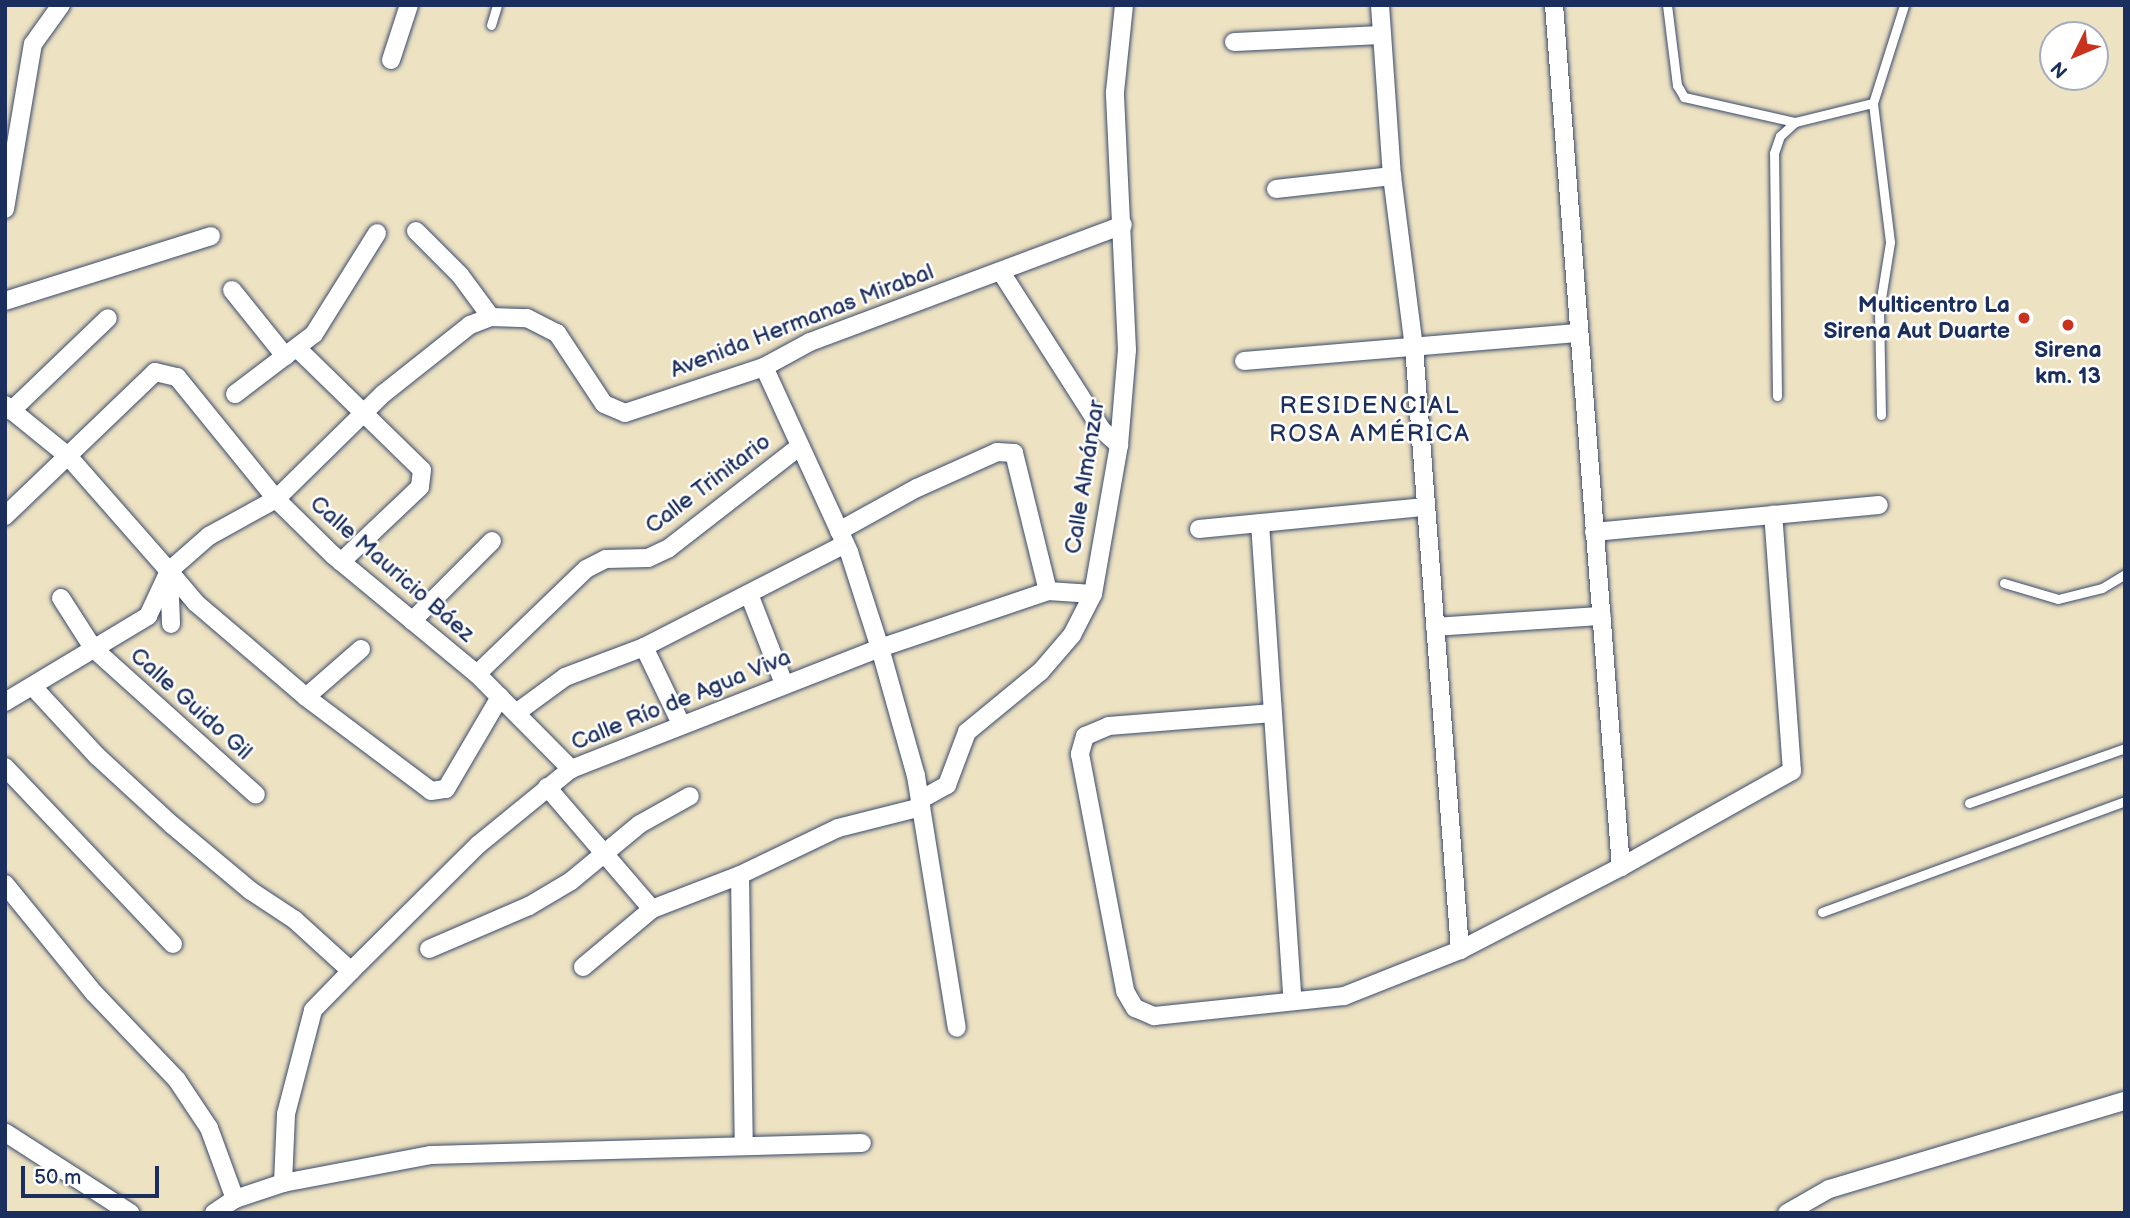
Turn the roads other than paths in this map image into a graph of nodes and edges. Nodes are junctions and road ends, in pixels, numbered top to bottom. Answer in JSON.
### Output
{"nodes":[{"id":1,"x":61,"y":5,"type":"edge"},
{"id":2,"x":409,"y":5,"type":"edge"},
{"id":3,"x":497,"y":5,"type":"edge"},
{"id":4,"x":1124,"y":5,"type":"edge"},
{"id":5,"x":1381,"y":5,"type":"edge"},
{"id":6,"x":1554,"y":5,"type":"edge"},
{"id":7,"x":1667,"y":5,"type":"edge"},
{"id":8,"x":1904,"y":5,"type":"edge"},
{"id":9,"x":491,"y":25,"type":"dead end"},
{"id":10,"x":1382,"y":34,"type":"junction"},
{"id":11,"x":1234,"y":41,"type":"dead end"},
{"id":12,"x":391,"y":60,"type":"dead end"},
{"id":13,"x":1873,"y":103,"type":"junction"},
{"id":14,"x":1794,"y":122,"type":"junction"},
{"id":15,"x":1392,"y":176,"type":"junction"},
{"id":16,"x":1276,"y":189,"type":"dead end"},
{"id":17,"x":5,"y":209,"type":"edge"},
{"id":18,"x":1123,"y":225,"type":"junction"},
{"id":19,"x":416,"y":231,"type":"dead end"},
{"id":20,"x":377,"y":233,"type":"dead end"},
{"id":21,"x":211,"y":236,"type":"dead end"},
{"id":22,"x":1002,"y":272,"type":"junction"},
{"id":23,"x":232,"y":290,"type":"dead end"},
{"id":24,"x":5,"y":301,"type":"edge"},
{"id":25,"x":491,"y":317,"type":"junction"},
{"id":26,"x":108,"y":318,"type":"dead end"},
{"id":27,"x":1577,"y":333,"type":"junction"},
{"id":28,"x":1414,"y":346,"type":"junction"},
{"id":29,"x":291,"y":352,"type":"junction"},
{"id":30,"x":1244,"y":361,"type":"dead end"},
{"id":31,"x":764,"y":367,"type":"junction"},
{"id":32,"x":236,"y":394,"type":"dead end"},
{"id":33,"x":1777,"y":396,"type":"dead end"},
{"id":34,"x":7,"y":407,"type":"edge"},
{"id":35,"x":365,"y":413,"type":"junction"},
{"id":36,"x":1881,"y":415,"type":"dead end"},
{"id":37,"x":1119,"y":445,"type":"junction"},
{"id":38,"x":800,"y":446,"type":"junction"},
{"id":39,"x":68,"y":457,"type":"junction"},
{"id":40,"x":276,"y":499,"type":"junction"},
{"id":41,"x":1879,"y":505,"type":"dead end"},
{"id":42,"x":1425,"y":507,"type":"junction"},
{"id":43,"x":1773,"y":515,"type":"junction"},
{"id":44,"x":5,"y":516,"type":"edge"},
{"id":45,"x":1260,"y":523,"type":"junction"},
{"id":46,"x":1199,"y":529,"type":"dead end"},
{"id":47,"x":1594,"y":532,"type":"junction"},
{"id":48,"x":842,"y":538,"type":"junction"},
{"id":49,"x":492,"y":541,"type":"dead end"},
{"id":50,"x":341,"y":562,"type":"junction"},
{"id":51,"x":169,"y":571,"type":"junction"},
{"id":52,"x":2125,"y":574,"type":"edge"},
{"id":53,"x":2004,"y":583,"type":"dead end"},
{"id":54,"x":1048,"y":592,"type":"junction"},
{"id":55,"x":749,"y":594,"type":"junction"},
{"id":56,"x":1093,"y":594,"type":"junction"},
{"id":57,"x":61,"y":598,"type":"dead end"},
{"id":58,"x":1602,"y":616,"type":"junction"},
{"id":59,"x":412,"y":621,"type":"junction"},
{"id":60,"x":171,"y":624,"type":"dead end"},
{"id":61,"x":1435,"y":627,"type":"junction"},
{"id":62,"x":643,"y":647,"type":"junction"},
{"id":63,"x":93,"y":648,"type":"junction"},
{"id":64,"x":880,"y":648,"type":"junction"},
{"id":65,"x":361,"y":649,"type":"dead end"},
{"id":66,"x":477,"y":674,"type":"junction"},
{"id":67,"x":784,"y":684,"type":"junction"},
{"id":68,"x":33,"y":687,"type":"junction"},
{"id":69,"x":306,"y":696,"type":"junction"},
{"id":70,"x":500,"y":697,"type":"junction"},
{"id":71,"x":5,"y":702,"type":"edge"},
{"id":72,"x":516,"y":713,"type":"junction"},
{"id":73,"x":1273,"y":713,"type":"junction"},
{"id":74,"x":681,"y":724,"type":"junction"},
{"id":75,"x":2125,"y":748,"type":"edge"},
{"id":76,"x":5,"y":767,"type":"edge"},
{"id":77,"x":571,"y":769,"type":"junction"},
{"id":78,"x":547,"y":787,"type":"junction"},
{"id":79,"x":256,"y":795,"type":"dead end"},
{"id":80,"x":690,"y":796,"type":"dead end"},
{"id":81,"x":2125,"y":801,"type":"edge"},
{"id":82,"x":1969,"y":803,"type":"dead end"},
{"id":83,"x":920,"y":804,"type":"junction"},
{"id":84,"x":602,"y":852,"type":"junction"},
{"id":85,"x":1621,"y":867,"type":"junction"},
{"id":86,"x":740,"y":875,"type":"junction"},
{"id":87,"x":5,"y":884,"type":"edge"},
{"id":88,"x":652,"y":909,"type":"junction"},
{"id":89,"x":1822,"y":912,"type":"dead end"},
{"id":90,"x":173,"y":944,"type":"dead end"},
{"id":91,"x":429,"y":949,"type":"dead end"},
{"id":92,"x":1460,"y":950,"type":"junction"},
{"id":93,"x":583,"y":967,"type":"dead end"},
{"id":94,"x":351,"y":971,"type":"junction"},
{"id":95,"x":1292,"y":999,"type":"junction"},
{"id":96,"x":957,"y":1028,"type":"dead end"},
{"id":97,"x":2125,"y":1101,"type":"edge"},
{"id":98,"x":6,"y":1133,"type":"edge"},
{"id":99,"x":862,"y":1143,"type":"dead end"},
{"id":100,"x":744,"y":1145,"type":"junction"},
{"id":101,"x":283,"y":1183,"type":"junction"},
{"id":102,"x":235,"y":1199,"type":"junction"},
{"id":103,"x":130,"y":1213,"type":"edge"},
{"id":104,"x":215,"y":1213,"type":"edge"},
{"id":105,"x":1787,"y":1213,"type":"edge"}],
"edges":[{"from":1,"to":17,"type":"street"},
{"from":2,"to":12,"type":"street"},
{"from":3,"to":9,"type":"lane"},
{"from":4,"to":18,"type":"street","name":"Calle Almánzar"},
{"from":5,"to":10,"type":"street"},
{"from":6,"to":27,"type":"street"},
{"from":7,"to":14,"type":"lane"},
{"from":8,"to":13,"type":"lane"},
{"from":10,"to":11,"type":"street"},
{"from":10,"to":15,"type":"street"},
{"from":13,"to":14,"type":"lane"},
{"from":13,"to":36,"type":"lane"},
{"from":14,"to":33,"type":"lane"},
{"from":15,"to":16,"type":"street"},
{"from":15,"to":28,"type":"street"},
{"from":18,"to":22,"type":"street","name":"Avenida Hermanas Mirabal"},
{"from":18,"to":37,"type":"street","name":"Calle Almánzar"},
{"from":19,"to":25,"type":"street"},
{"from":20,"to":29,"type":"street"},
{"from":21,"to":24,"type":"street"},
{"from":22,"to":31,"type":"street","name":"Avenida Hermanas Mirabal"},
{"from":22,"to":37,"type":"street"},
{"from":23,"to":29,"type":"street"},
{"from":25,"to":31,"type":"street","name":"Avenida Hermanas Mirabal"},
{"from":25,"to":35,"type":"street","name":"Avenida Hermanas Mirabal"},
{"from":26,"to":34,"type":"street"},
{"from":27,"to":28,"type":"street"},
{"from":27,"to":47,"type":"street"},
{"from":28,"to":30,"type":"street"},
{"from":28,"to":42,"type":"street"},
{"from":29,"to":32,"type":"street"},
{"from":29,"to":35,"type":"street"},
{"from":31,"to":38,"type":"street"},
{"from":34,"to":39,"type":"street"},
{"from":35,"to":40,"type":"street","name":"Avenida Hermanas Mirabal"},
{"from":35,"to":50,"type":"street"},
{"from":37,"to":56,"type":"street","name":"Calle Almánzar"},
{"from":38,"to":48,"type":"street"},
{"from":38,"to":66,"type":"street","name":"Calle Trinitario"},
{"from":39,"to":40,"type":"street","name":"Calle Mauricio Báez"},
{"from":39,"to":44,"type":"street"},
{"from":39,"to":51,"type":"street"},
{"from":40,"to":50,"type":"street","name":"Calle Mauricio Báez"},
{"from":40,"to":51,"type":"street","name":"Avenida Hermanas Mirabal"},
{"from":41,"to":43,"type":"street"},
{"from":42,"to":45,"type":"street"},
{"from":42,"to":61,"type":"street"},
{"from":43,"to":47,"type":"street"},
{"from":43,"to":85,"type":"street"},
{"from":45,"to":46,"type":"street"},
{"from":45,"to":73,"type":"street"},
{"from":47,"to":58,"type":"street"},
{"from":48,"to":54,"type":"street"},
{"from":48,"to":55,"type":"street"},
{"from":48,"to":64,"type":"street"},
{"from":49,"to":59,"type":"street"},
{"from":50,"to":59,"type":"street","name":"Calle Mauricio Báez"},
{"from":51,"to":60,"type":"street"},
{"from":51,"to":63,"type":"street","name":"Avenida Hermanas Mirabal"},
{"from":51,"to":69,"type":"street"},
{"from":52,"to":53,"type":"lane"},
{"from":54,"to":56,"type":"street","name":"Calle Río de Agua Viva"},
{"from":54,"to":64,"type":"street","name":"Calle Río de Agua Viva"},
{"from":55,"to":62,"type":"street"},
{"from":55,"to":67,"type":"street"},
{"from":56,"to":83,"type":"street","name":"Calle Almánzar"},
{"from":57,"to":63,"type":"street","name":"Calle Guido Gil"},
{"from":58,"to":61,"type":"street"},
{"from":58,"to":85,"type":"street"},
{"from":59,"to":66,"type":"street","name":"Calle Mauricio Báez"},
{"from":61,"to":92,"type":"street"},
{"from":62,"to":72,"type":"street"},
{"from":62,"to":74,"type":"street"},
{"from":63,"to":68,"type":"street","name":"Avenida Hermanas Mirabal"},
{"from":63,"to":79,"type":"street","name":"Calle Guido Gil"},
{"from":64,"to":67,"type":"street","name":"Calle Río de Agua Viva"},
{"from":64,"to":83,"type":"street"},
{"from":65,"to":69,"type":"street"},
{"from":66,"to":70,"type":"street","name":"Calle Mauricio Báez"},
{"from":67,"to":74,"type":"street","name":"Calle Río de Agua Viva"},
{"from":68,"to":71,"type":"street","name":"Avenida Hermanas Mirabal"},
{"from":68,"to":94,"type":"street"},
{"from":69,"to":70,"type":"street"},
{"from":70,"to":72,"type":"street","name":"Calle Mauricio Báez"},
{"from":72,"to":77,"type":"street","name":"Calle Mauricio Báez"},
{"from":73,"to":95,"type":"street"},
{"from":73,"to":95,"type":"street"},
{"from":74,"to":77,"type":"street","name":"Calle Río de Agua Viva"},
{"from":75,"to":82,"type":"lane"},
{"from":76,"to":90,"type":"street"},
{"from":77,"to":78,"type":"street","name":"Calle Río de Agua Viva"},
{"from":78,"to":84,"type":"street"},
{"from":78,"to":94,"type":"street","name":"Calle Río de Agua Viva"},
{"from":80,"to":84,"type":"street"},
{"from":81,"to":89,"type":"lane"},
{"from":83,"to":86,"type":"street","name":"Calle Almánzar"},
{"from":83,"to":96,"type":"street"},
{"from":84,"to":88,"type":"street"},
{"from":84,"to":91,"type":"street"},
{"from":85,"to":92,"type":"street"},
{"from":86,"to":88,"type":"street","name":"Calle Almánzar"},
{"from":86,"to":100,"type":"street"},
{"from":87,"to":102,"type":"street"},
{"from":88,"to":93,"type":"street","name":"Calle Almánzar"},
{"from":92,"to":95,"type":"street"},
{"from":94,"to":101,"type":"street","name":"Calle Río de Agua Viva"},
{"from":97,"to":105,"type":"street"},
{"from":98,"to":103,"type":"street"},
{"from":99,"to":100,"type":"street"},
{"from":100,"to":101,"type":"street"},
{"from":101,"to":102,"type":"street"},
{"from":102,"to":104,"type":"street"}]}
